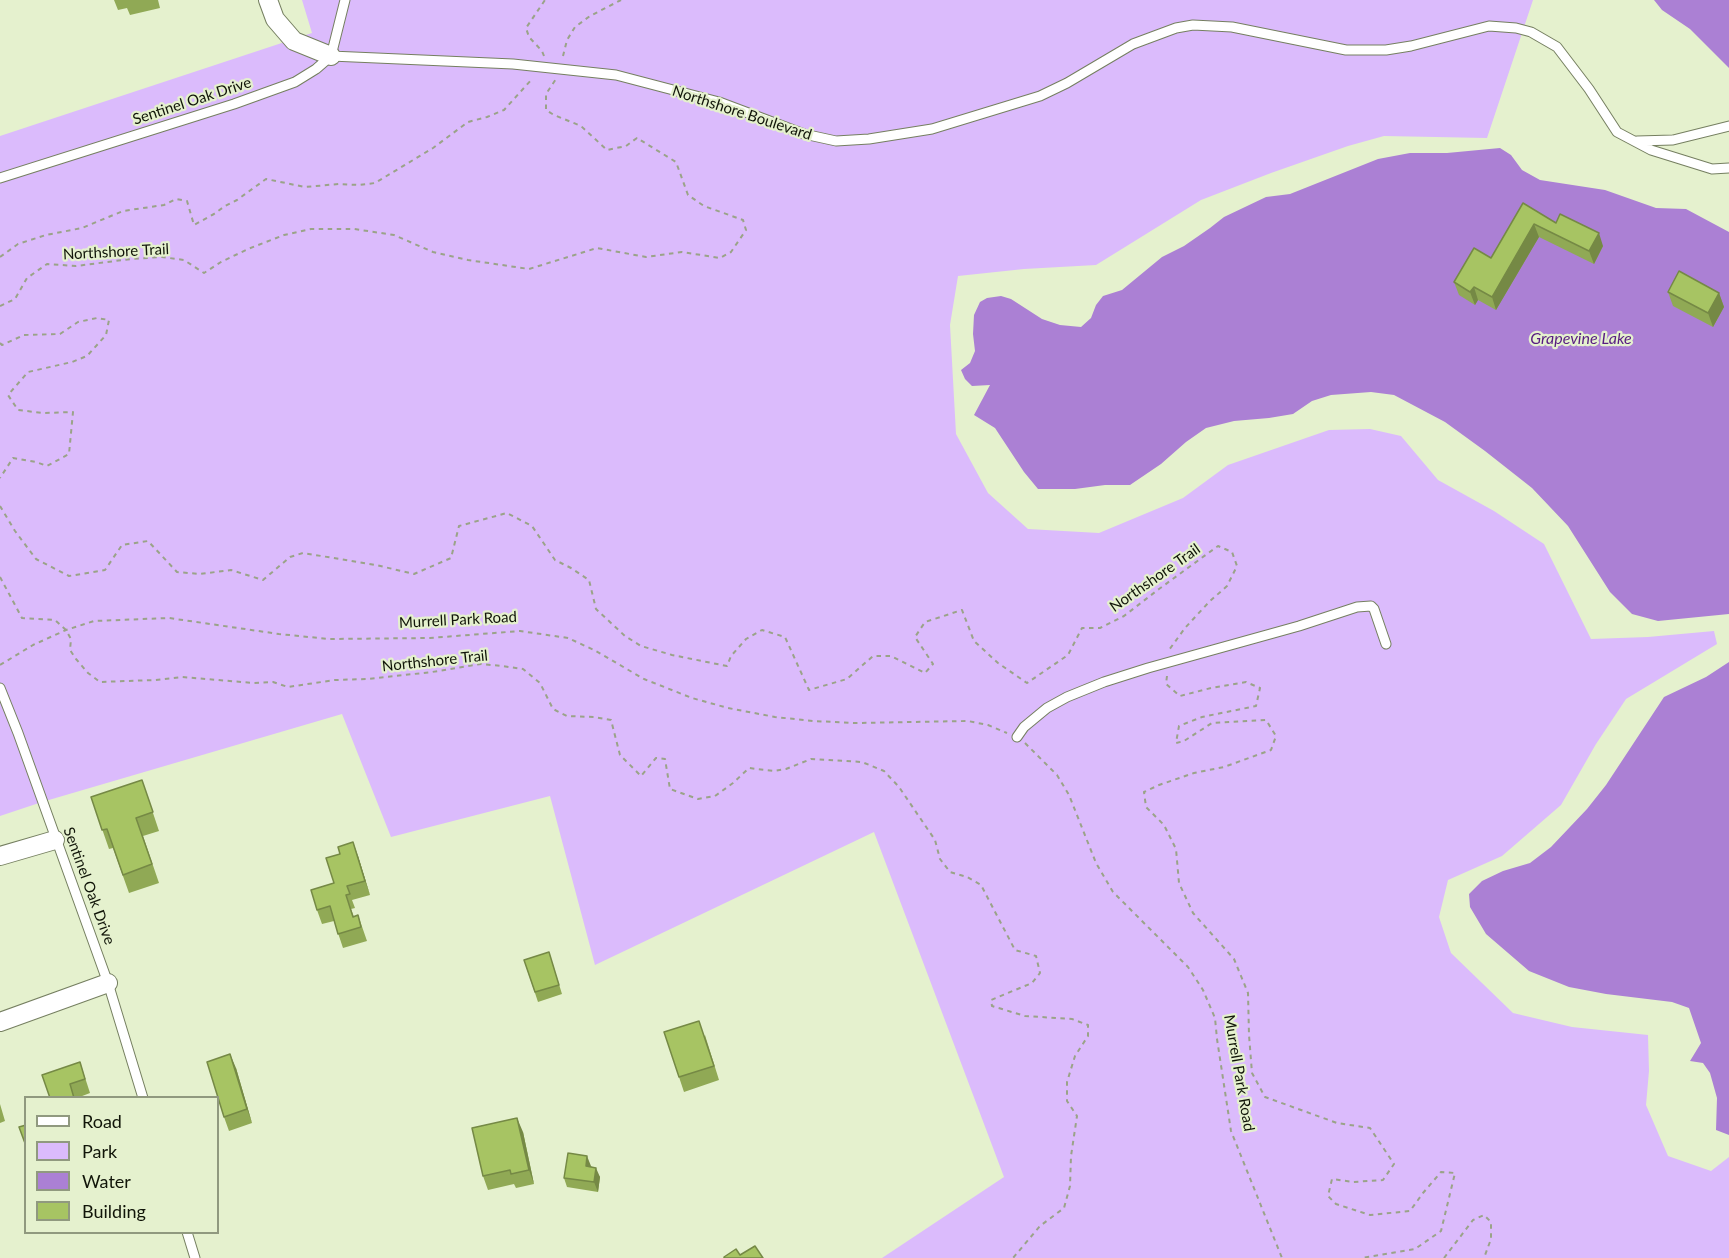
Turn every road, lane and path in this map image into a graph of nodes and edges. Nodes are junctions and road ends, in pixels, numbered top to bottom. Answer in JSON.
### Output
{"nodes":[{"id":1,"x":268,"y":0,"type":"edge"},
{"id":2,"x":345,"y":0,"type":"edge"},
{"id":3,"x":545,"y":0,"type":"edge"},
{"id":4,"x":621,"y":0,"type":"edge"},
{"id":5,"x":331,"y":56,"type":"junction"},
{"id":6,"x":540,"y":67,"type":"junction"},
{"id":7,"x":559,"y":69,"type":"junction"},
{"id":8,"x":1729,"y":126,"type":"edge"},
{"id":9,"x":1634,"y":141,"type":"junction"},
{"id":10,"x":1729,"y":168,"type":"edge"},
{"id":11,"x":0,"y":178,"type":"edge"},
{"id":12,"x":0,"y":257,"type":"edge"},
{"id":13,"x":0,"y":306,"type":"edge"},
{"id":14,"x":0,"y":343,"type":"edge"},
{"id":15,"x":0,"y":478,"type":"edge"},
{"id":16,"x":0,"y":506,"type":"edge"},
{"id":17,"x":0,"y":578,"type":"edge"},
{"id":18,"x":66,"y":630,"type":"junction"},
{"id":19,"x":1386,"y":644,"type":"dead end"},
{"id":20,"x":1167,"y":662,"type":"junction"},
{"id":21,"x":0,"y":664,"type":"edge"},
{"id":22,"x":0,"y":688,"type":"edge"},
{"id":23,"x":1017,"y":737,"type":"junction"},
{"id":24,"x":56,"y":840,"type":"junction"},
{"id":25,"x":0,"y":856,"type":"edge"},
{"id":26,"x":108,"y":983,"type":"junction"},
{"id":27,"x":0,"y":1022,"type":"edge"},
{"id":28,"x":142,"y":1096,"type":"edge"},
{"id":29,"x":187,"y":1234,"type":"edge"},
{"id":30,"x":195,"y":1258,"type":"edge"},
{"id":31,"x":1013,"y":1258,"type":"edge"},
{"id":32,"x":1282,"y":1258,"type":"edge"},
{"id":33,"x":1361,"y":1258,"type":"edge"},
{"id":34,"x":1444,"y":1258,"type":"edge"},
{"id":35,"x":1484,"y":1258,"type":"edge"}],
"edges":[{"from":1,"to":5,"type":"street","name":"Northshore Boulevard"},
{"from":2,"to":5,"type":"lane"},
{"from":3,"to":6,"type":"path"},
{"from":4,"to":7,"type":"path","name":"Northshore Trail"},
{"from":5,"to":6,"type":"lane","name":"Northshore Boulevard"},
{"from":5,"to":11,"type":"lane","name":"Sentinel Oak Drive"},
{"from":6,"to":7,"type":"lane","name":"Northshore Boulevard"},
{"from":6,"to":12,"type":"path","name":"Northshore Trail"},
{"from":7,"to":9,"type":"lane","name":"Northshore Boulevard"},
{"from":7,"to":13,"type":"path","name":"Northshore Trail"},
{"from":8,"to":9,"type":"lane"},
{"from":9,"to":10,"type":"lane","name":"Northshore Boulevard"},
{"from":14,"to":15,"type":"path"},
{"from":16,"to":20,"type":"path","name":"Northshore Trail"},
{"from":17,"to":18,"type":"path"},
{"from":18,"to":21,"type":"path","name":"Murrell Park Road"},
{"from":18,"to":23,"type":"path","name":"Murrell Park Road"},
{"from":18,"to":31,"type":"path","name":"Northshore Trail"},
{"from":19,"to":20,"type":"lane"},
{"from":20,"to":23,"type":"lane"},
{"from":20,"to":33,"type":"path"},
{"from":22,"to":24,"type":"lane","name":"Sentinel Oak Drive"},
{"from":23,"to":32,"type":"path","name":"Murrell Park Road"},
{"from":24,"to":25,"type":"street"},
{"from":24,"to":26,"type":"lane","name":"Sentinel Oak Drive"},
{"from":26,"to":27,"type":"street"},
{"from":26,"to":28,"type":"lane","name":"Sentinel Oak Drive"},
{"from":29,"to":30,"type":"lane"},
{"from":34,"to":35,"type":"path"}]}
